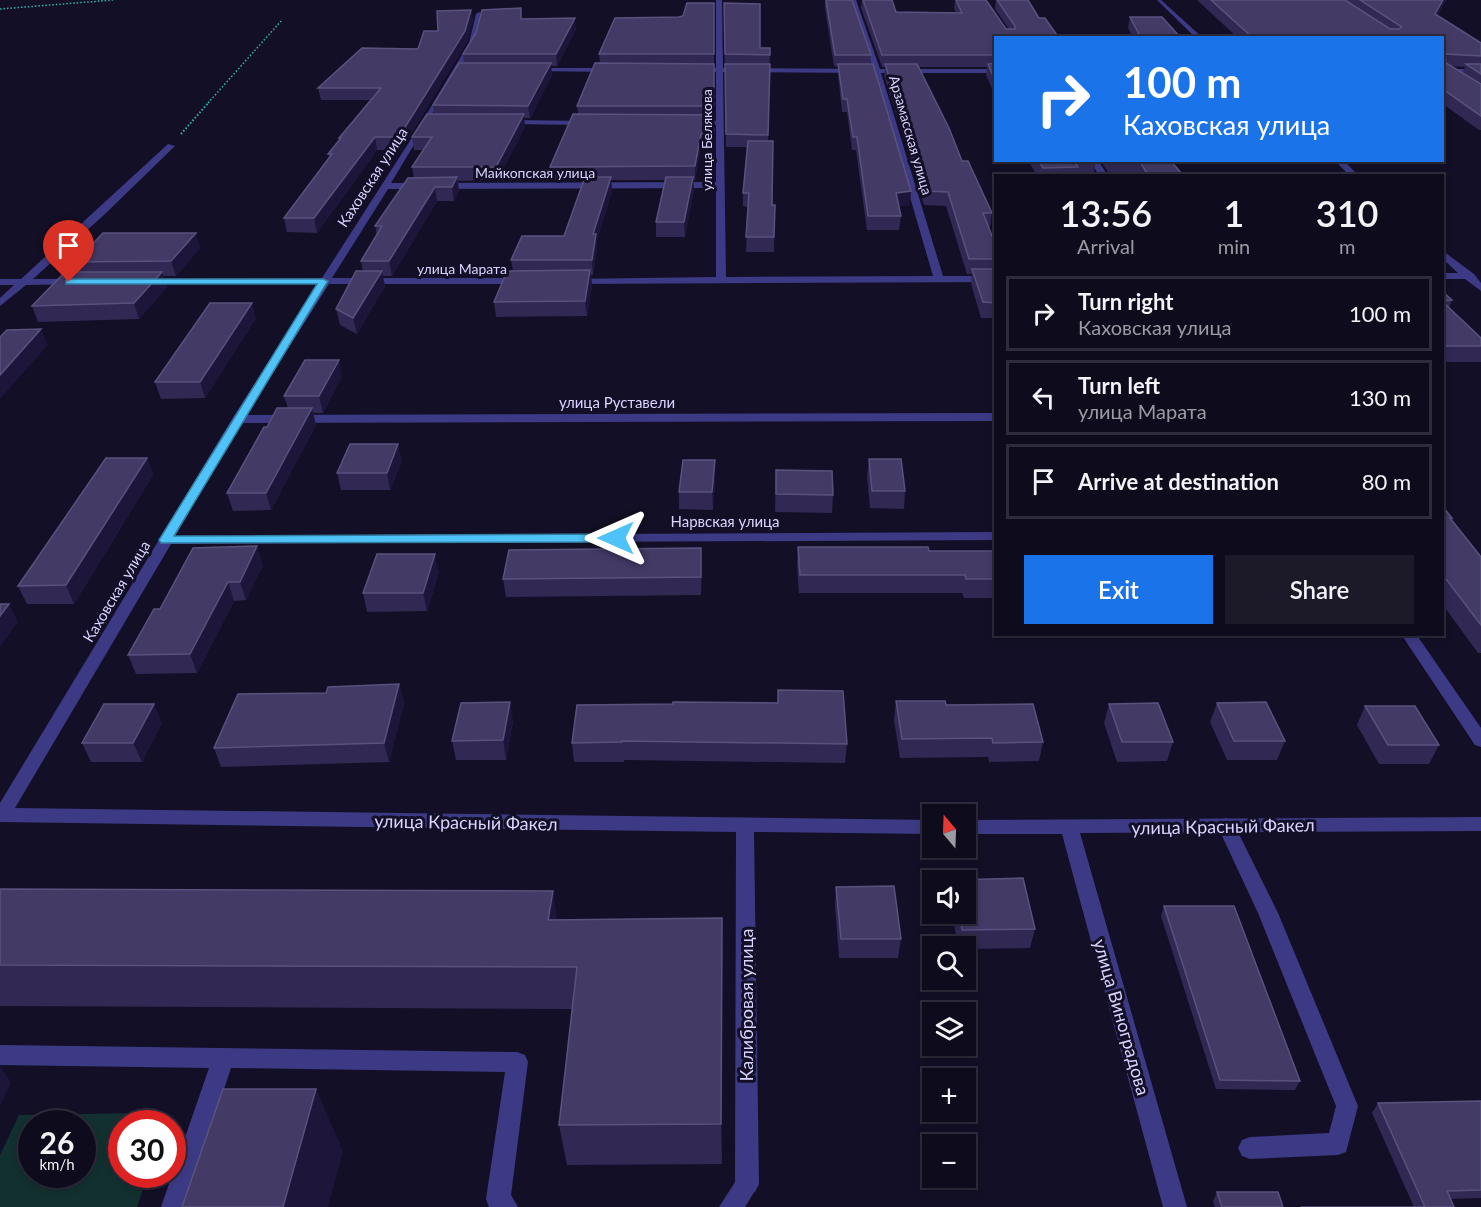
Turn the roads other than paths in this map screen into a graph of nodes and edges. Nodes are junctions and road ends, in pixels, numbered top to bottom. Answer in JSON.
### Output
{"nodes":[{"id":1,"x":718,"y":0,"type":"edge"},
{"id":2,"x":853,"y":0,"type":"edge"},
{"id":3,"x":1159,"y":1,"type":"edge"},
{"id":4,"x":479,"y":14,"type":"edge"},
{"id":5,"x":1198,"y":36,"type":"edge"},
{"id":6,"x":527,"y":70,"type":"edge"},
{"id":7,"x":623,"y":70,"type":"edge"},
{"id":8,"x":683,"y":70,"type":"edge"},
{"id":9,"x":719,"y":70,"type":"junction"},
{"id":10,"x":877,"y":70,"type":"junction"},
{"id":11,"x":1444,"y":70,"type":"edge"},
{"id":12,"x":994,"y":71,"type":"edge"},
{"id":13,"x":1481,"y":71,"type":"edge"},
{"id":14,"x":1463,"y":82,"type":"edge"},
{"id":15,"x":497,"y":122,"type":"edge"},
{"id":16,"x":602,"y":123,"type":"edge"},
{"id":17,"x":685,"y":123,"type":"edge"},
{"id":18,"x":720,"y":123,"type":"junction"},
{"id":19,"x":171,"y":146,"type":"road end"},
{"id":20,"x":1340,"y":162,"type":"edge"},
{"id":21,"x":1353,"y":174,"type":"edge"},
{"id":22,"x":720,"y":185,"type":"junction"},
{"id":23,"x":387,"y":186,"type":"junction"},
{"id":24,"x":1444,"y":255,"type":"edge"},
{"id":25,"x":1444,"y":276,"type":"edge"},
{"id":26,"x":1468,"y":276,"type":"junction"},
{"id":27,"x":1481,"y":276,"type":"edge"},
{"id":28,"x":939,"y":279,"type":"junction"},
{"id":29,"x":994,"y":279,"type":"edge"},
{"id":30,"x":721,"y":280,"type":"junction"},
{"id":31,"x":323,"y":281,"type":"junction"},
{"id":32,"x":534,"y":281,"type":"edge"},
{"id":33,"x":557,"y":281,"type":"edge"},
{"id":34,"x":0,"y":282,"type":"edge"},
{"id":35,"x":23,"y":282,"type":"junction"},
{"id":36,"x":81,"y":282,"type":"edge"},
{"id":37,"x":127,"y":282,"type":"edge"},
{"id":38,"x":1481,"y":288,"type":"edge"},
{"id":39,"x":0,"y":303,"type":"edge"},
{"id":40,"x":994,"y":417,"type":"edge"},
{"id":41,"x":238,"y":419,"type":"junction"},
{"id":42,"x":994,"y":536,"type":"edge"},
{"id":43,"x":166,"y":540,"type":"junction"},
{"id":44,"x":1409,"y":636,"type":"edge"},
{"id":45,"x":1481,"y":741,"type":"edge"},
{"id":46,"x":1,"y":816,"type":"edge"},
{"id":47,"x":1481,"y":824,"type":"edge"},
{"id":48,"x":1226,"y":825,"type":"junction"},
{"id":49,"x":745,"y":826,"type":"junction"},
{"id":50,"x":922,"y":827,"type":"edge"},
{"id":51,"x":976,"y":827,"type":"edge"},
{"id":52,"x":1069,"y":827,"type":"junction"},
{"id":53,"x":0,"y":1054,"type":"edge"},
{"id":54,"x":223,"y":1058,"type":"junction"},
{"id":55,"x":1250,"y":1148,"type":"dead end"},
{"id":56,"x":173,"y":1207,"type":"edge"},
{"id":57,"x":506,"y":1207,"type":"edge"},
{"id":58,"x":731,"y":1207,"type":"edge"},
{"id":59,"x":1176,"y":1207,"type":"edge"}],
"edges":[{"from":1,"to":9,"type":"street","name":"улица Белякова"},
{"from":2,"to":10,"type":"street","name":"Арзамасская улица"},
{"from":3,"to":5,"type":"street"},
{"from":4,"to":23,"type":"street","name":"Каховская улица"},
{"from":6,"to":7,"type":"street"},
{"from":8,"to":9,"type":"street"},
{"from":9,"to":10,"type":"street"},
{"from":9,"to":18,"type":"street","name":"улица Белякова"},
{"from":10,"to":12,"type":"street"},
{"from":10,"to":28,"type":"street","name":"Арзамасская улица"},
{"from":11,"to":13,"type":"street"},
{"from":11,"to":14,"type":"street"},
{"from":15,"to":16,"type":"street"},
{"from":17,"to":18,"type":"street"},
{"from":18,"to":22,"type":"street","name":"улица Белякова"},
{"from":19,"to":35,"type":"street"},
{"from":20,"to":21,"type":"street"},
{"from":22,"to":23,"type":"street","name":"Майкопская улица"},
{"from":22,"to":30,"type":"street","name":"улица Белякова"},
{"from":23,"to":31,"type":"street","name":"Каховская улица"},
{"from":24,"to":26,"type":"street"},
{"from":25,"to":26,"type":"street"},
{"from":26,"to":27,"type":"street"},
{"from":26,"to":38,"type":"street"},
{"from":28,"to":29,"type":"street"},
{"from":28,"to":30,"type":"street"},
{"from":30,"to":33,"type":"street"},
{"from":31,"to":32,"type":"street","name":"улица Марата"},
{"from":31,"to":37,"type":"street","name":"улица Марата"},
{"from":31,"to":41,"type":"street","name":"Каховская улица"},
{"from":34,"to":35,"type":"street"},
{"from":35,"to":36,"type":"street"},
{"from":35,"to":39,"type":"street"},
{"from":40,"to":41,"type":"street","name":"улица Руставели"},
{"from":41,"to":43,"type":"street","name":"Каховская улица"},
{"from":42,"to":43,"type":"street","name":"Нарвская улица"},
{"from":43,"to":46,"type":"street","name":"Каховская улица"},
{"from":44,"to":45,"type":"street"},
{"from":46,"to":49,"type":"street","name":"улица Красный Факел"},
{"from":47,"to":48,"type":"street","name":"улица Красный Факел"},
{"from":48,"to":52,"type":"street","name":"улица Красный Факел"},
{"from":48,"to":55,"type":"street"},
{"from":49,"to":50,"type":"street","name":"улица Красный Факел"},
{"from":49,"to":58,"type":"street","name":"Калибровая улица"},
{"from":51,"to":52,"type":"street","name":"улица Красный Факел"},
{"from":52,"to":59,"type":"street","name":"улица Виноградова"},
{"from":53,"to":54,"type":"street"},
{"from":54,"to":56,"type":"street"},
{"from":54,"to":57,"type":"street"}]}
